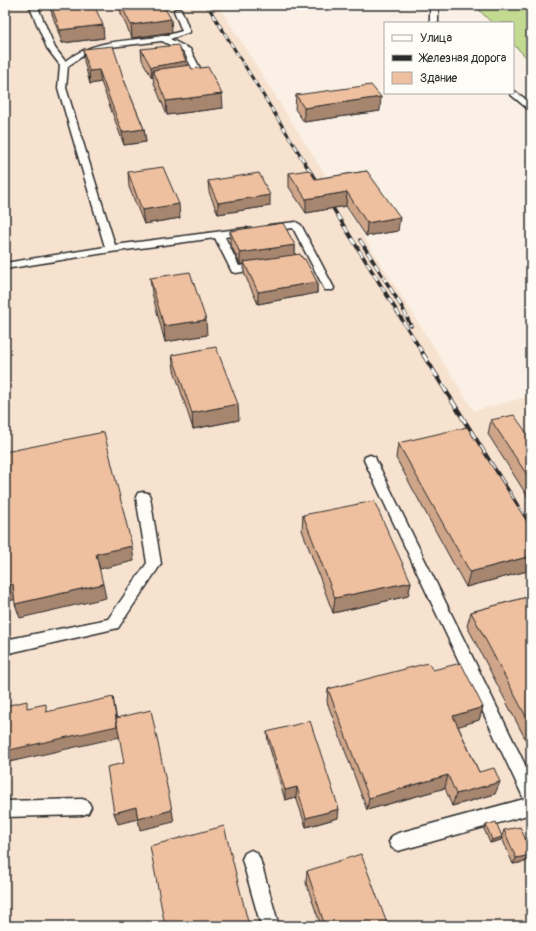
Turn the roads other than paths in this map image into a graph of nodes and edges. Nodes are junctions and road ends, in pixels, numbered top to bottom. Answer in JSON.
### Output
{"nodes":[{"id":1,"x":33,"y":5,"type":"edge"},
{"id":2,"x":434,"y":5,"type":"edge"},
{"id":3,"x":178,"y":11,"type":"dead end"},
{"id":4,"x":434,"y":22,"type":"edge"},
{"id":5,"x":162,"y":38,"type":"junction"},
{"id":6,"x":64,"y":65,"type":"junction"},
{"id":7,"x":176,"y":77,"type":"edge"},
{"id":8,"x":514,"y":93,"type":"edge"},
{"id":9,"x":531,"y":107,"type":"edge"},
{"id":10,"x":219,"y":235,"type":"junction"},
{"id":11,"x":111,"y":249,"type":"junction"},
{"id":12,"x":275,"y":264,"type":"edge"},
{"id":13,"x":5,"y":266,"type":"edge"},
{"id":14,"x":329,"y":288,"type":"dead end"},
{"id":15,"x":370,"y":460,"type":"dead end"},
{"id":16,"x":143,"y":497,"type":"dead end"},
{"id":17,"x":5,"y":648,"type":"edge"},
{"id":18,"x":531,"y":795,"type":"edge"},
{"id":19,"x":531,"y":806,"type":"edge"},
{"id":20,"x":82,"y":807,"type":"dead end"},
{"id":21,"x":5,"y":809,"type":"edge"},
{"id":22,"x":398,"y":842,"type":"dead end"},
{"id":23,"x":251,"y":860,"type":"dead end"},
{"id":24,"x":270,"y":926,"type":"edge"}],
"edges":[{"from":1,"to":6,"type":"street"},
{"from":2,"to":4,"type":"street"},
{"from":3,"to":5,"type":"street"},
{"from":5,"to":6,"type":"street"},
{"from":5,"to":7,"type":"street"},
{"from":6,"to":11,"type":"street"},
{"from":8,"to":9,"type":"street"},
{"from":10,"to":11,"type":"street"},
{"from":10,"to":12,"type":"street"},
{"from":10,"to":14,"type":"street"},
{"from":11,"to":13,"type":"street"},
{"from":15,"to":18,"type":"street"},
{"from":16,"to":17,"type":"street"},
{"from":19,"to":22,"type":"street"},
{"from":20,"to":21,"type":"street"},
{"from":23,"to":24,"type":"street"}]}
